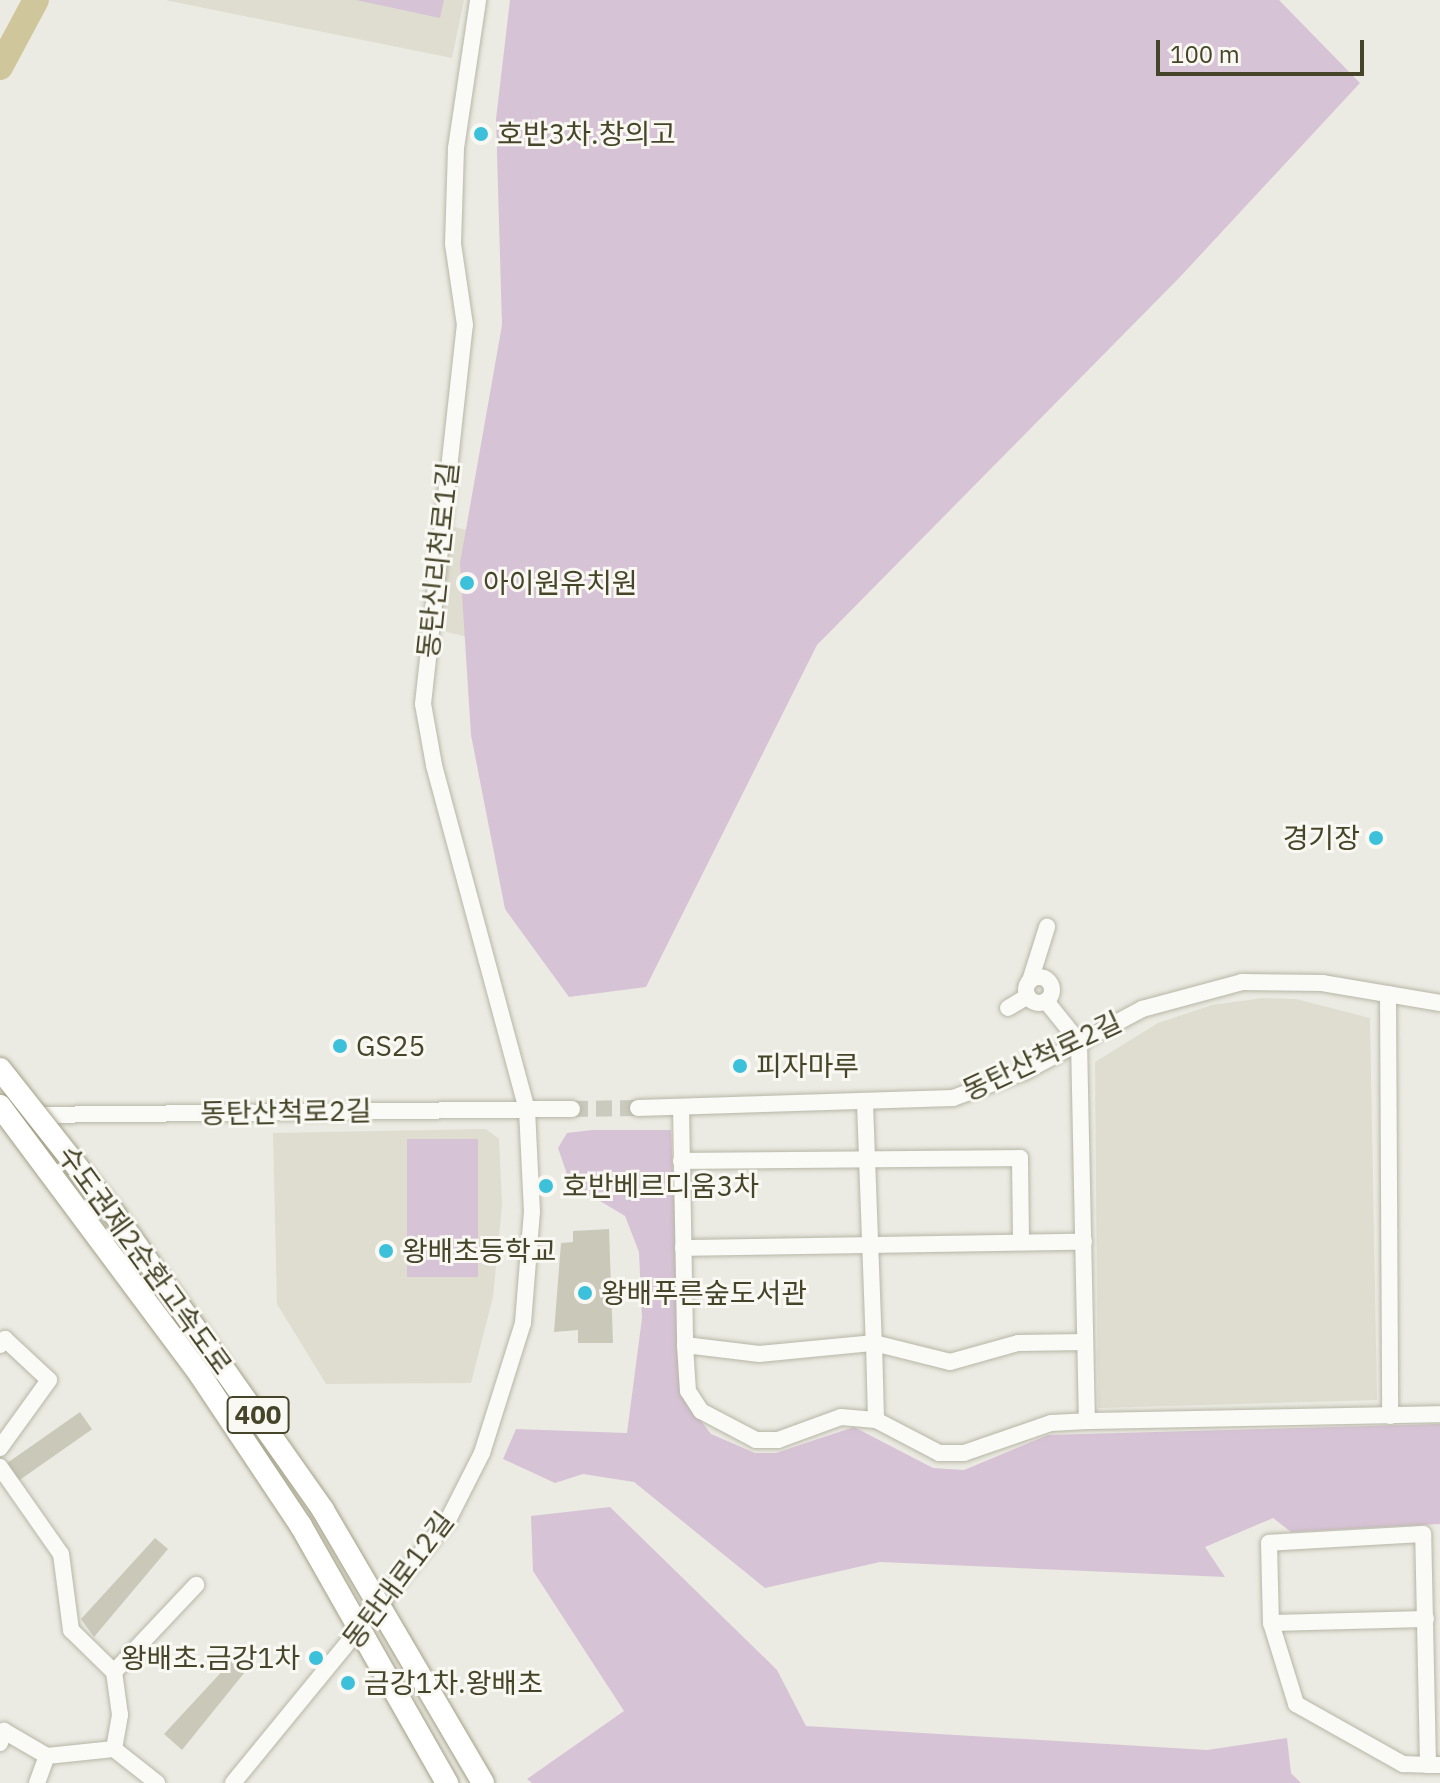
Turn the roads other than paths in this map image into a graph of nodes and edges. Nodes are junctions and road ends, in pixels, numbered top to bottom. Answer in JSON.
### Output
{"nodes":[{"id":1,"x":478,"y":0,"type":"edge"},
{"id":2,"x":1047,"y":927,"type":"dead end"},
{"id":3,"x":1035,"y":985,"type":"junction"},
{"id":4,"x":1388,"y":994,"type":"junction"},
{"id":5,"x":1440,"y":1003,"type":"edge"},
{"id":6,"x":1008,"y":1008,"type":"dead end"},
{"id":7,"x":1079,"y":1042,"type":"junction"},
{"id":8,"x":0,"y":1069,"type":"edge"},
{"id":9,"x":865,"y":1103,"type":"junction"},
{"id":10,"x":0,"y":1106,"type":"edge"},
{"id":11,"x":681,"y":1107,"type":"junction"},
{"id":12,"x":638,"y":1108,"type":"tunnel mouth"},
{"id":13,"x":572,"y":1109,"type":"tunnel mouth"},
{"id":14,"x":527,"y":1110,"type":"junction"},
{"id":15,"x":0,"y":1116,"type":"edge"},
{"id":16,"x":865,"y":1159,"type":"junction"},
{"id":17,"x":681,"y":1161,"type":"junction"},
{"id":18,"x":1021,"y":1242,"type":"junction"},
{"id":19,"x":1084,"y":1242,"type":"junction"},
{"id":20,"x":867,"y":1246,"type":"junction"},
{"id":21,"x":683,"y":1248,"type":"junction"},
{"id":22,"x":1085,"y":1342,"type":"junction"},
{"id":23,"x":874,"y":1343,"type":"junction"},
{"id":24,"x":0,"y":1345,"type":"edge"},
{"id":25,"x":685,"y":1345,"type":"junction"},
{"id":26,"x":1440,"y":1414,"type":"edge"},
{"id":27,"x":1390,"y":1416,"type":"junction"},
{"id":28,"x":876,"y":1420,"type":"junction"},
{"id":29,"x":1087,"y":1421,"type":"junction"},
{"id":30,"x":0,"y":1448,"type":"edge"},
{"id":31,"x":0,"y":1467,"type":"edge"},
{"id":32,"x":196,"y":1585,"type":"dead end"},
{"id":33,"x":1426,"y":1619,"type":"junction"},
{"id":34,"x":1271,"y":1623,"type":"junction"},
{"id":35,"x":114,"y":1672,"type":"junction"},
{"id":36,"x":0,"y":1743,"type":"edge"},
{"id":37,"x":114,"y":1749,"type":"junction"},
{"id":38,"x":47,"y":1756,"type":"junction"},
{"id":39,"x":1434,"y":1765,"type":"edge"},
{"id":40,"x":37,"y":1783,"type":"edge"},
{"id":41,"x":157,"y":1783,"type":"edge"},
{"id":42,"x":233,"y":1783,"type":"edge"},
{"id":43,"x":447,"y":1783,"type":"edge"},
{"id":44,"x":483,"y":1783,"type":"edge"}],
"edges":[{"from":1,"to":14,"type":"street","name":"동탄신리천로1길"},
{"from":2,"to":3,"type":"street"},
{"from":3,"to":6,"type":"street"},
{"from":3,"to":7,"type":"street"},
{"from":4,"to":5,"type":"street","name":"동탄산척로2길"},
{"from":4,"to":7,"type":"street","name":"동탄산척로2길"},
{"from":4,"to":27,"type":"street"},
{"from":7,"to":9,"type":"street","name":"동탄산척로2길"},
{"from":7,"to":19,"type":"street"},
{"from":8,"to":44,"type":"highway","name":"수도권제2순환고속도로","number":"400","bridge":true},
{"from":9,"to":11,"type":"street","name":"동탄산척로2길"},
{"from":9,"to":16,"type":"street"},
{"from":10,"to":43,"type":"highway","name":"수도권제2순환고속도로","number":"400","bridge":true},
{"from":11,"to":12,"type":"street","name":"동탄산척로2길"},
{"from":11,"to":17,"type":"street"},
{"from":13,"to":14,"type":"street","name":"동탄산척로2길"},
{"from":14,"to":15,"type":"street","name":"동탄산척로2길"},
{"from":14,"to":42,"type":"street","name":"동탄대로12길"},
{"from":16,"to":17,"type":"street"},
{"from":16,"to":18,"type":"street"},
{"from":16,"to":20,"type":"street"},
{"from":17,"to":21,"type":"street"},
{"from":18,"to":19,"type":"street"},
{"from":18,"to":20,"type":"street"},
{"from":19,"to":22,"type":"street"},
{"from":20,"to":21,"type":"street"},
{"from":20,"to":23,"type":"street"},
{"from":21,"to":25,"type":"street"},
{"from":22,"to":23,"type":"street"},
{"from":22,"to":29,"type":"street"},
{"from":23,"to":25,"type":"street"},
{"from":23,"to":28,"type":"street"},
{"from":24,"to":30,"type":"street"},
{"from":25,"to":28,"type":"street"},
{"from":26,"to":27,"type":"street"},
{"from":27,"to":29,"type":"street"},
{"from":28,"to":29,"type":"street"},
{"from":31,"to":35,"type":"street"},
{"from":32,"to":35,"type":"street"},
{"from":33,"to":34,"type":"street"},
{"from":33,"to":34,"type":"street"},
{"from":33,"to":39,"type":"street"},
{"from":34,"to":39,"type":"street"},
{"from":35,"to":37,"type":"street"},
{"from":36,"to":38,"type":"street"},
{"from":37,"to":38,"type":"street"},
{"from":37,"to":41,"type":"street"},
{"from":38,"to":40,"type":"street"}]}
